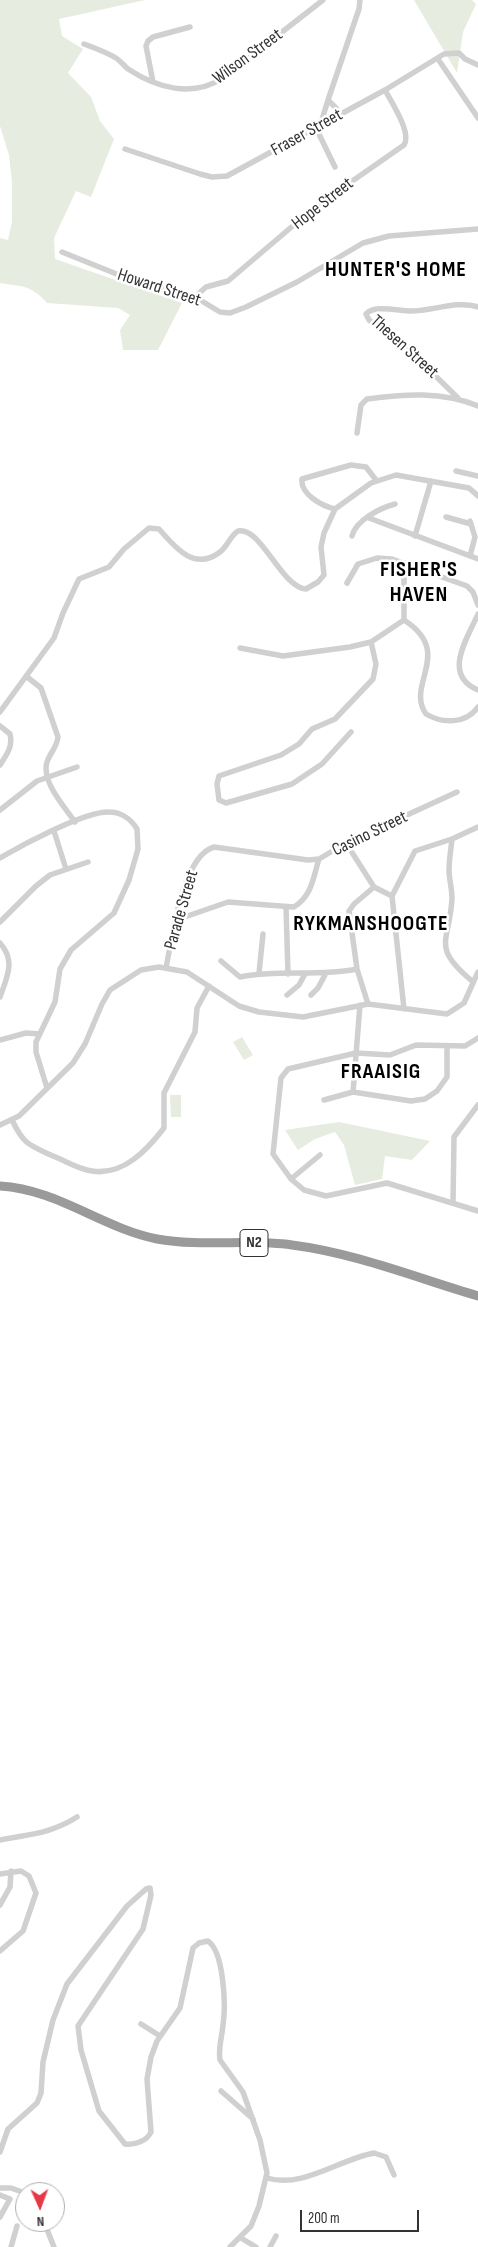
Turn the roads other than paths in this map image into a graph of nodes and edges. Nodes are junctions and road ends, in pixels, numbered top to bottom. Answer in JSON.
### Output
{"nodes":[{"id":1,"x":323,"y":0,"type":"edge"},
{"id":2,"x":360,"y":0,"type":"edge"},
{"id":3,"x":190,"y":28,"type":"dead end"},
{"id":4,"x":84,"y":44,"type":"dead end"},
{"id":5,"x":438,"y":59,"type":"junction"},
{"id":6,"x":478,"y":65,"type":"edge"},
{"id":7,"x":153,"y":82,"type":"junction"},
{"id":8,"x":386,"y":90,"type":"junction"},
{"id":9,"x":328,"y":100,"type":"junction"},
{"id":10,"x":342,"y":114,"type":"junction"},
{"id":11,"x":478,"y":118,"type":"edge"},
{"id":12,"x":318,"y":127,"type":"junction"},
{"id":13,"x":125,"y":150,"type":"dead end"},
{"id":14,"x":335,"y":167,"type":"dead end"},
{"id":15,"x":478,"y":229,"type":"edge"},
{"id":16,"x":62,"y":252,"type":"dead end"},
{"id":17,"x":195,"y":297,"type":"junction"},
{"id":18,"x":478,"y":307,"type":"edge"},
{"id":19,"x":458,"y":398,"type":"junction"},
{"id":20,"x":478,"y":406,"type":"edge"},
{"id":21,"x":357,"y":433,"type":"dead end"},
{"id":22,"x":456,"y":471,"type":"dead end"},
{"id":23,"x":477,"y":476,"type":"edge"},
{"id":24,"x":376,"y":480,"type":"junction"},
{"id":25,"x":432,"y":481,"type":"junction"},
{"id":26,"x":470,"y":488,"type":"junction"},
{"id":27,"x":478,"y":496,"type":"edge"},
{"id":28,"x":395,"y":504,"type":"dead end"},
{"id":29,"x":335,"y":509,"type":"junction"},
{"id":30,"x":446,"y":517,"type":"dead end"},
{"id":31,"x":369,"y":518,"type":"junction"},
{"id":32,"x":352,"y":536,"type":"dead end"},
{"id":33,"x":415,"y":536,"type":"junction"},
{"id":34,"x":470,"y":556,"type":"junction"},
{"id":35,"x":478,"y":559,"type":"edge"},
{"id":36,"x":404,"y":563,"type":"junction"},
{"id":37,"x":347,"y":583,"type":"dead end"},
{"id":38,"x":478,"y":605,"type":"edge"},
{"id":39,"x":478,"y":614,"type":"edge"},
{"id":40,"x":404,"y":620,"type":"junction"},
{"id":41,"x":371,"y":642,"type":"junction"},
{"id":42,"x":240,"y":648,"type":"dead end"},
{"id":43,"x":26,"y":676,"type":"junction"},
{"id":44,"x":478,"y":690,"type":"edge"},
{"id":45,"x":478,"y":707,"type":"edge"},
{"id":46,"x":0,"y":712,"type":"edge"},
{"id":47,"x":0,"y":726,"type":"edge"},
{"id":48,"x":351,"y":732,"type":"dead end"},
{"id":49,"x":0,"y":765,"type":"edge"},
{"id":50,"x":76,"y":767,"type":"dead end"},
{"id":51,"x":48,"y":777,"type":"junction"},
{"id":52,"x":457,"y":792,"type":"dead end"},
{"id":53,"x":0,"y":810,"type":"edge"},
{"id":54,"x":75,"y":822,"type":"junction"},
{"id":55,"x":478,"y":827,"type":"edge"},
{"id":56,"x":54,"y":831,"type":"junction"},
{"id":57,"x":452,"y":839,"type":"junction"},
{"id":58,"x":346,"y":843,"type":"junction"},
{"id":59,"x":0,"y":858,"type":"edge"},
{"id":60,"x":319,"y":859,"type":"junction"},
{"id":61,"x":88,"y":862,"type":"dead end"},
{"id":62,"x":66,"y":869,"type":"junction"},
{"id":63,"x":374,"y":887,"type":"junction"},
{"id":64,"x":392,"y":896,"type":"junction"},
{"id":65,"x":286,"y":908,"type":"junction"},
{"id":66,"x":176,"y":920,"type":"junction"},
{"id":67,"x":0,"y":922,"type":"edge"},
{"id":68,"x":262,"y":934,"type":"dead end"},
{"id":69,"x":0,"y":943,"type":"edge"},
{"id":70,"x":221,"y":961,"type":"dead end"},
{"id":71,"x":166,"y":968,"type":"junction"},
{"id":72,"x":357,"y":969,"type":"junction"},
{"id":73,"x":478,"y":972,"type":"edge"},
{"id":74,"x":259,"y":973,"type":"junction"},
{"id":75,"x":326,"y":973,"type":"junction"},
{"id":76,"x":288,"y":974,"type":"junction"},
{"id":77,"x":305,"y":974,"type":"junction"},
{"id":78,"x":472,"y":981,"type":"junction"},
{"id":79,"x":209,"y":986,"type":"junction"},
{"id":80,"x":287,"y":995,"type":"dead end"},
{"id":81,"x":311,"y":995,"type":"dead end"},
{"id":82,"x":0,"y":997,"type":"edge"},
{"id":83,"x":368,"y":1004,"type":"junction"},
{"id":84,"x":360,"y":1005,"type":"junction"},
{"id":85,"x":404,"y":1009,"type":"junction"},
{"id":86,"x":40,"y":1034,"type":"junction"},
{"id":87,"x":478,"y":1038,"type":"edge"},
{"id":88,"x":0,"y":1040,"type":"edge"},
{"id":89,"x":448,"y":1046,"type":"junction"},
{"id":90,"x":356,"y":1053,"type":"junction"},
{"id":91,"x":47,"y":1088,"type":"junction"},
{"id":92,"x":353,"y":1092,"type":"junction"},
{"id":93,"x":324,"y":1100,"type":"dead end"},
{"id":94,"x":478,"y":1105,"type":"edge"},
{"id":95,"x":12,"y":1120,"type":"junction"},
{"id":96,"x":0,"y":1125,"type":"edge"},
{"id":97,"x":320,"y":1155,"type":"dead end"},
{"id":98,"x":291,"y":1179,"type":"junction"},
{"id":99,"x":0,"y":1186,"type":"edge"},
{"id":100,"x":453,"y":1203,"type":"junction"},
{"id":101,"x":478,"y":1211,"type":"edge"},
{"id":102,"x":478,"y":1296,"type":"edge"},
{"id":103,"x":77,"y":1818,"type":"dead end"},
{"id":104,"x":0,"y":1840,"type":"edge"},
{"id":105,"x":11,"y":1871,"type":"junction"},
{"id":106,"x":0,"y":1874,"type":"edge"},
{"id":107,"x":0,"y":1905,"type":"edge"},
{"id":108,"x":0,"y":1951,"type":"edge"},
{"id":109,"x":141,"y":2024,"type":"dead end"},
{"id":110,"x":160,"y":2036,"type":"junction"},
{"id":111,"x":221,"y":2091,"type":"dead end"},
{"id":112,"x":253,"y":2119,"type":"junction"},
{"id":113,"x":0,"y":2152,"type":"edge"},
{"id":114,"x":394,"y":2175,"type":"dead end"},
{"id":115,"x":267,"y":2178,"type":"junction"},
{"id":116,"x":0,"y":2188,"type":"edge"},
{"id":117,"x":15,"y":2189,"type":"edge"},
{"id":118,"x":0,"y":2195,"type":"edge"},
{"id":119,"x":0,"y":2217,"type":"edge"},
{"id":120,"x":15,"y":2232,"type":"edge"},
{"id":121,"x":48,"y":2232,"type":"edge"},
{"id":122,"x":276,"y":2236,"type":"dead end"},
{"id":123,"x":241,"y":2238,"type":"junction"},
{"id":124,"x":10,"y":2247,"type":"edge"},
{"id":125,"x":54,"y":2247,"type":"edge"},
{"id":126,"x":230,"y":2247,"type":"edge"},
{"id":127,"x":256,"y":2247,"type":"edge"},
{"id":128,"x":270,"y":2247,"type":"edge"}],
"edges":[{"from":1,"to":7,"type":"street","name":"Wilson Street"},
{"from":2,"to":9,"type":"street"},
{"from":3,"to":7,"type":"street"},
{"from":4,"to":7,"type":"street","name":"Wilson Street"},
{"from":5,"to":6,"type":"street","name":"Fraser Street"},
{"from":5,"to":8,"type":"street","name":"Fraser Street"},
{"from":5,"to":11,"type":"street"},
{"from":8,"to":10,"type":"street","name":"Fraser Street"},
{"from":8,"to":17,"type":"street","name":"Hope Street"},
{"from":9,"to":10,"type":"street"},
{"from":9,"to":12,"type":"street"},
{"from":10,"to":12,"type":"street","name":"Fraser Street"},
{"from":12,"to":13,"type":"street","name":"Fraser Street"},
{"from":12,"to":14,"type":"street"},
{"from":15,"to":17,"type":"street","name":"Howard Street"},
{"from":16,"to":17,"type":"street","name":"Howard Street"},
{"from":18,"to":19,"type":"street","name":"Thesen Street"},
{"from":19,"to":20,"type":"street"},
{"from":19,"to":21,"type":"street"},
{"from":22,"to":23,"type":"street"},
{"from":23,"to":26,"type":"street"},
{"from":24,"to":25,"type":"street"},
{"from":24,"to":29,"type":"street"},
{"from":24,"to":29,"type":"street"},
{"from":25,"to":26,"type":"street"},
{"from":25,"to":33,"type":"street"},
{"from":26,"to":27,"type":"street"},
{"from":28,"to":31,"type":"street"},
{"from":29,"to":43,"type":"street"},
{"from":30,"to":34,"type":"street"},
{"from":31,"to":32,"type":"street"},
{"from":31,"to":33,"type":"street"},
{"from":33,"to":34,"type":"street"},
{"from":34,"to":35,"type":"street"},
{"from":36,"to":37,"type":"street"},
{"from":36,"to":38,"type":"street"},
{"from":36,"to":40,"type":"street"},
{"from":39,"to":44,"type":"street"},
{"from":40,"to":41,"type":"street"},
{"from":40,"to":45,"type":"street"},
{"from":41,"to":42,"type":"street"},
{"from":41,"to":48,"type":"street"},
{"from":43,"to":46,"type":"street"},
{"from":43,"to":51,"type":"street"},
{"from":47,"to":49,"type":"street"},
{"from":50,"to":51,"type":"street"},
{"from":51,"to":53,"type":"street"},
{"from":51,"to":54,"type":"street"},
{"from":52,"to":58,"type":"street","name":"Casino Street"},
{"from":54,"to":56,"type":"street"},
{"from":54,"to":86,"type":"street"},
{"from":55,"to":57,"type":"street"},
{"from":56,"to":59,"type":"street"},
{"from":56,"to":62,"type":"street"},
{"from":57,"to":64,"type":"street"},
{"from":57,"to":78,"type":"street"},
{"from":58,"to":60,"type":"street","name":"Casino Street"},
{"from":58,"to":63,"type":"street"},
{"from":60,"to":65,"type":"street","name":"Casino Street"},
{"from":60,"to":66,"type":"street","name":"Parade Street"},
{"from":61,"to":62,"type":"street"},
{"from":62,"to":67,"type":"street"},
{"from":63,"to":64,"type":"street"},
{"from":63,"to":72,"type":"street"},
{"from":64,"to":85,"type":"street"},
{"from":65,"to":66,"type":"street"},
{"from":65,"to":76,"type":"street"},
{"from":66,"to":71,"type":"street","name":"Parade Street"},
{"from":68,"to":74,"type":"street"},
{"from":69,"to":82,"type":"street"},
{"from":70,"to":74,"type":"street"},
{"from":71,"to":79,"type":"street"},
{"from":71,"to":91,"type":"street"},
{"from":72,"to":75,"type":"street"},
{"from":72,"to":83,"type":"street"},
{"from":73,"to":78,"type":"street"},
{"from":74,"to":76,"type":"street"},
{"from":75,"to":77,"type":"street"},
{"from":75,"to":81,"type":"street"},
{"from":76,"to":77,"type":"street"},
{"from":77,"to":80,"type":"street"},
{"from":78,"to":85,"type":"street"},
{"from":79,"to":84,"type":"street"},
{"from":79,"to":95,"type":"street"},
{"from":83,"to":84,"type":"street"},
{"from":83,"to":85,"type":"street"},
{"from":84,"to":90,"type":"street"},
{"from":86,"to":88,"type":"street"},
{"from":86,"to":91,"type":"street"},
{"from":87,"to":89,"type":"street"},
{"from":89,"to":90,"type":"street"},
{"from":89,"to":92,"type":"street"},
{"from":90,"to":92,"type":"street"},
{"from":90,"to":98,"type":"street"},
{"from":91,"to":95,"type":"street"},
{"from":92,"to":93,"type":"street"},
{"from":94,"to":100,"type":"street"},
{"from":95,"to":96,"type":"street"},
{"from":97,"to":98,"type":"street"},
{"from":98,"to":100,"type":"street"},
{"from":99,"to":102,"type":"highway","number":"N2"},
{"from":100,"to":101,"type":"street"},
{"from":103,"to":104,"type":"street"},
{"from":105,"to":106,"type":"street"},
{"from":105,"to":107,"type":"street"},
{"from":105,"to":108,"type":"street"},
{"from":109,"to":110,"type":"street"},
{"from":110,"to":112,"type":"street"},
{"from":110,"to":113,"type":"street"},
{"from":111,"to":112,"type":"street"},
{"from":112,"to":115,"type":"street"},
{"from":114,"to":115,"type":"street"},
{"from":115,"to":123,"type":"street"},
{"from":116,"to":117,"type":"street"},
{"from":118,"to":119,"type":"street"},
{"from":120,"to":124,"type":"street"},
{"from":121,"to":125,"type":"street"},
{"from":122,"to":128,"type":"street"},
{"from":123,"to":126,"type":"street"},
{"from":123,"to":127,"type":"street"}]}
